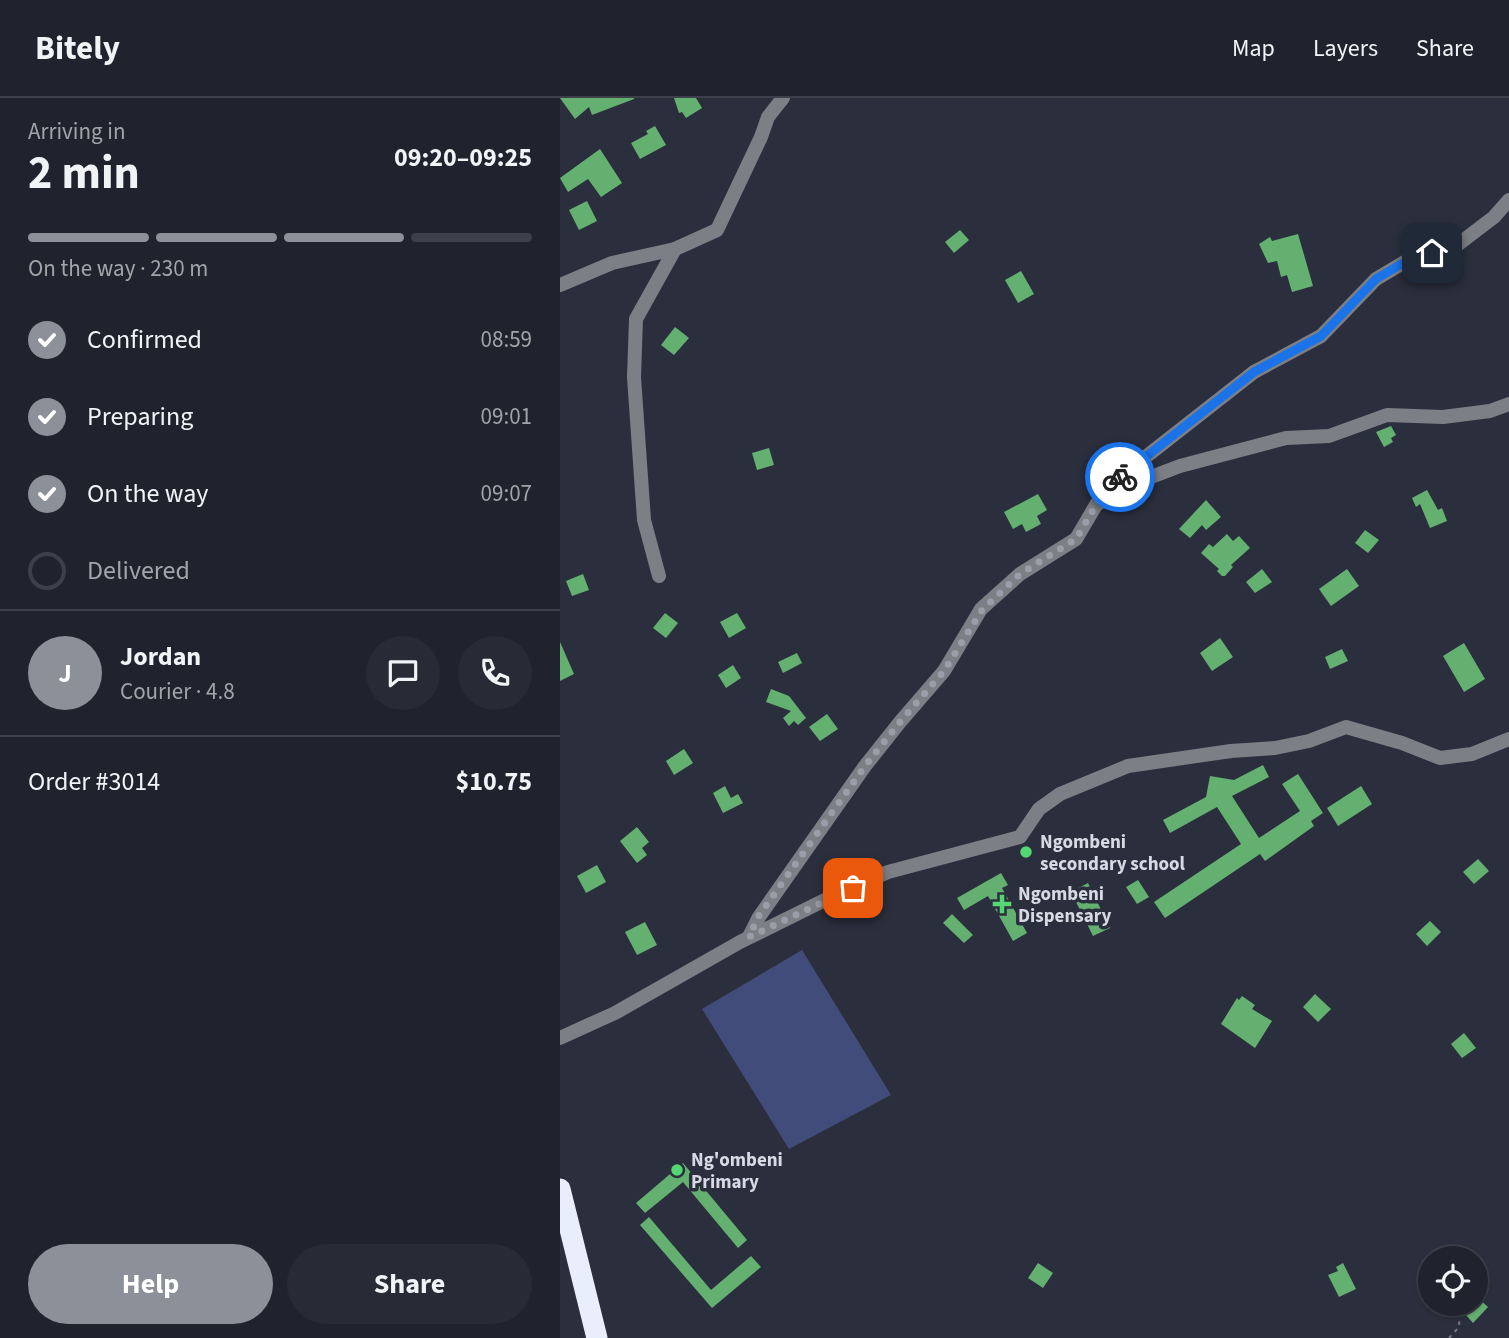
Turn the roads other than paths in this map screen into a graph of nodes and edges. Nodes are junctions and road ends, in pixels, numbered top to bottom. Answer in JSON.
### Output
{"nodes":[{"id":1,"x":783,"y":98,"type":"edge"},
{"id":2,"x":1509,"y":200,"type":"edge"},
{"id":3,"x":675,"y":248,"type":"junction"},
{"id":4,"x":560,"y":285,"type":"edge"},
{"id":5,"x":1509,"y":404,"type":"edge"},
{"id":6,"x":1095,"y":506,"type":"junction"},
{"id":7,"x":659,"y":576,"type":"dead end"},
{"id":8,"x":1509,"y":739,"type":"edge"},
{"id":9,"x":749,"y":937,"type":"junction"},
{"id":10,"x":560,"y":1038,"type":"edge"},
{"id":11,"x":560,"y":1189,"type":"edge"},
{"id":12,"x":569,"y":1257,"type":"edge"},
{"id":13,"x":597,"y":1338,"type":"edge"}],
"edges":[{"from":1,"to":3,"type":"street"},
{"from":2,"to":6,"type":"street"},
{"from":3,"to":4,"type":"street"},
{"from":3,"to":7,"type":"street"},
{"from":5,"to":6,"type":"street"},
{"from":6,"to":9,"type":"street"},
{"from":8,"to":9,"type":"street"},
{"from":9,"to":10,"type":"street"},
{"from":11,"to":12,"type":"highway"},
{"from":12,"to":13,"type":"highway"}]}
